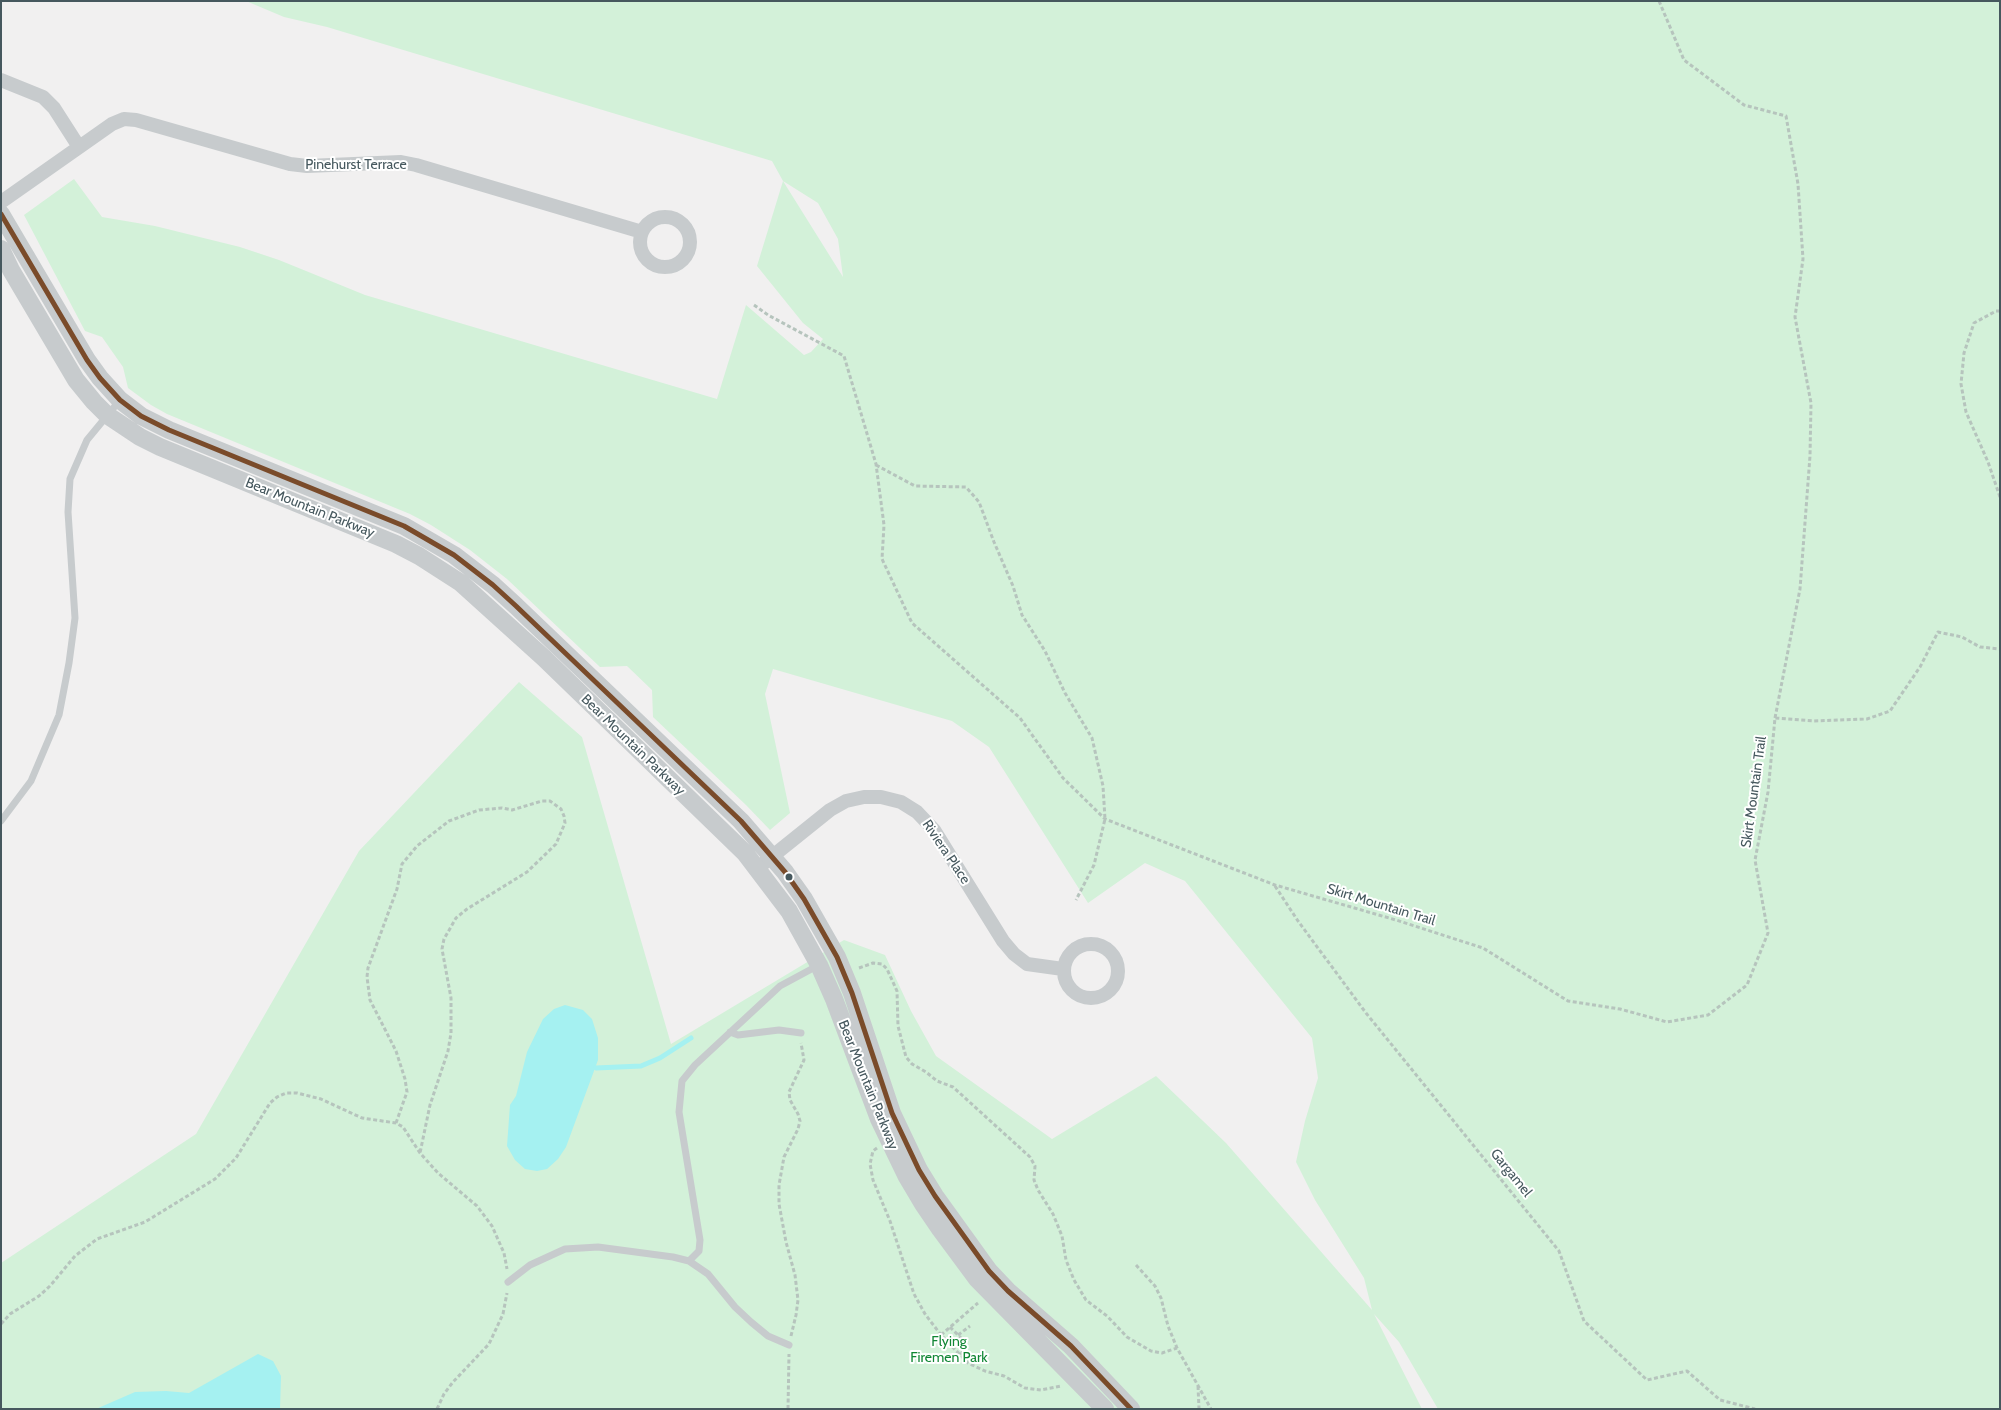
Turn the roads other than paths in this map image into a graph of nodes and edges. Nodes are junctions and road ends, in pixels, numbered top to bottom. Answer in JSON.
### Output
{"nodes":[{"id":1,"x":1,"y":80,"type":"edge"},
{"id":2,"x":79,"y":147,"type":"junction"},
{"id":3,"x":1,"y":202,"type":"edge"},
{"id":4,"x":1,"y":214,"type":"edge"},
{"id":5,"x":642,"y":232,"type":"dead end"},
{"id":6,"x":1,"y":249,"type":"edge"},
{"id":7,"x":120,"y":400,"type":"junction"},
{"id":8,"x":107,"y":415,"type":"junction"},
{"id":9,"x":1,"y":821,"type":"edge"},
{"id":10,"x":773,"y":857,"type":"junction"},
{"id":11,"x":758,"y":868,"type":"junction"},
{"id":12,"x":819,"y":965,"type":"junction"},
{"id":13,"x":1063,"y":969,"type":"dead end"},
{"id":14,"x":730,"y":1032,"type":"junction"},
{"id":15,"x":801,"y":1033,"type":"road end"},
{"id":16,"x":689,"y":1261,"type":"junction"},
{"id":17,"x":508,"y":1282,"type":"road end"},
{"id":18,"x":789,"y":1345,"type":"road end"},
{"id":19,"x":1105,"y":1409,"type":"edge"},
{"id":20,"x":1131,"y":1409,"type":"edge"}],
"edges":[{"from":1,"to":2,"type":"street"},
{"from":2,"to":3,"type":"street","name":"Pinehurst Terrace"},
{"from":2,"to":5,"type":"street","name":"Pinehurst Terrace"},
{"from":4,"to":7,"type":"street","name":"Bear Mountain Parkway"},
{"from":6,"to":8,"type":"street","name":"Bear Mountain Parkway"},
{"from":7,"to":8,"type":"lane"},
{"from":7,"to":10,"type":"street","name":"Bear Mountain Parkway"},
{"from":8,"to":9,"type":"lane"},
{"from":8,"to":11,"type":"street","name":"Bear Mountain Parkway"},
{"from":10,"to":11,"type":"street","name":"Riviera Place"},
{"from":10,"to":13,"type":"street","name":"Riviera Place"},
{"from":10,"to":20,"type":"street","name":"Bear Mountain Parkway"},
{"from":11,"to":12,"type":"street","name":"Bear Mountain Parkway"},
{"from":12,"to":14,"type":"lane"},
{"from":12,"to":19,"type":"street","name":"Bear Mountain Parkway"},
{"from":14,"to":15,"type":"lane"},
{"from":14,"to":16,"type":"lane"},
{"from":16,"to":17,"type":"lane"},
{"from":16,"to":18,"type":"lane"}]}
